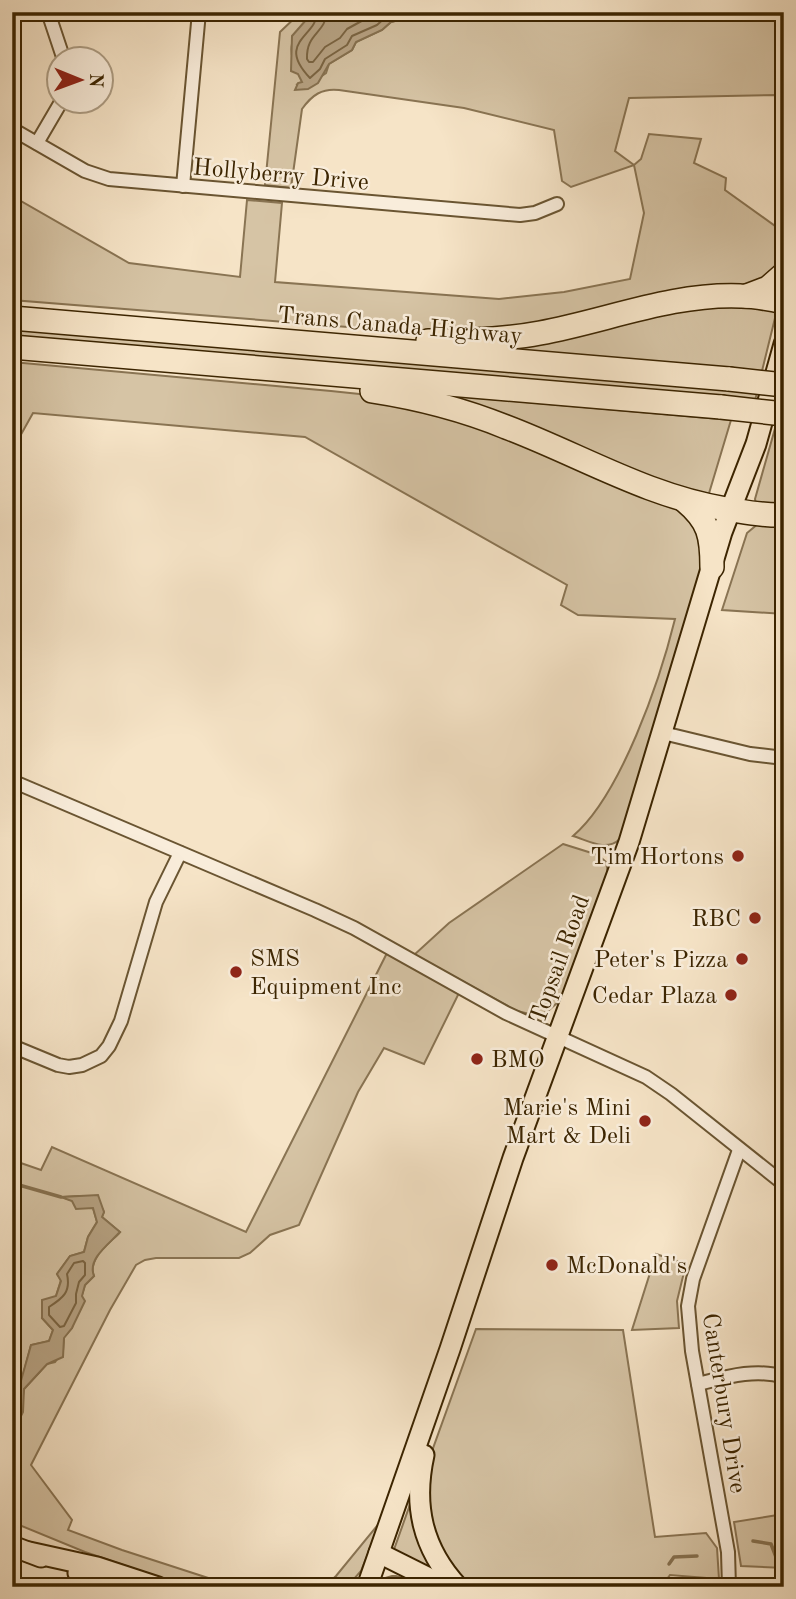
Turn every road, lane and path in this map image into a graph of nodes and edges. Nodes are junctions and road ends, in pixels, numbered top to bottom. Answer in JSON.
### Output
{"nodes":[{"id":1,"x":48,"y":12,"type":"edge"},
{"id":2,"x":199,"y":12,"type":"edge"},
{"id":3,"x":59,"y":46,"type":"edge"},
{"id":4,"x":53,"y":116,"type":"edge"},
{"id":5,"x":12,"y":129,"type":"edge"},
{"id":6,"x":37,"y":143,"type":"junction"},
{"id":7,"x":183,"y":186,"type":"junction"},
{"id":8,"x":556,"y":204,"type":"dead end"},
{"id":9,"x":784,"y":274,"type":"edge"},
{"id":10,"x":747,"y":296,"type":"junction"},
{"id":11,"x":784,"y":302,"type":"edge"},
{"id":12,"x":12,"y":307,"type":"edge"},
{"id":13,"x":12,"y":318,"type":"edge"},
{"id":14,"x":214,"y":334,"type":"junction"},
{"id":15,"x":784,"y":344,"type":"edge"},
{"id":16,"x":12,"y":347,"type":"edge"},
{"id":17,"x":12,"y":357,"type":"edge"},
{"id":18,"x":224,"y":364,"type":"junction"},
{"id":19,"x":784,"y":385,"type":"edge"},
{"id":20,"x":784,"y":414,"type":"edge"},
{"id":21,"x":685,"y":500,"type":"junction"},
{"id":22,"x":729,"y":509,"type":"junction"},
{"id":23,"x":784,"y":515,"type":"edge"},
{"id":24,"x":712,"y":567,"type":"junction"},
{"id":25,"x":663,"y":733,"type":"junction"},
{"id":26,"x":784,"y":758,"type":"edge"},
{"id":27,"x":12,"y":781,"type":"edge"},
{"id":28,"x":180,"y":853,"type":"junction"},
{"id":29,"x":557,"y":1037,"type":"junction"},
{"id":30,"x":12,"y":1046,"type":"edge"},
{"id":31,"x":740,"y":1150,"type":"junction"},
{"id":32,"x":784,"y":1184,"type":"edge"},
{"id":33,"x":784,"y":1377,"type":"edge"},
{"id":34,"x":698,"y":1384,"type":"junction"},
{"id":35,"x":437,"y":1385,"type":"junction"},
{"id":36,"x":21,"y":1549,"type":"edge"},
{"id":37,"x":68,"y":1568,"type":"junction"},
{"id":38,"x":373,"y":1570,"type":"edge"},
{"id":39,"x":82,"y":1587,"type":"edge"},
{"id":40,"x":109,"y":1587,"type":"edge"},
{"id":41,"x":158,"y":1587,"type":"edge"},
{"id":42,"x":357,"y":1587,"type":"edge"},
{"id":43,"x":447,"y":1587,"type":"edge"},
{"id":44,"x":458,"y":1587,"type":"edge"},
{"id":45,"x":729,"y":1587,"type":"edge"}],
"edges":[{"from":1,"to":3,"type":"street"},
{"from":2,"to":7,"type":"street"},
{"from":4,"to":6,"type":"street"},
{"from":5,"to":6,"type":"street","name":"Hollyberry Drive"},
{"from":6,"to":7,"type":"street","name":"Hollyberry Drive"},
{"from":7,"to":8,"type":"street","name":"Hollyberry Drive"},
{"from":9,"to":10,"type":"highway"},
{"from":10,"to":11,"type":"highway"},
{"from":10,"to":14,"type":"highway"},
{"from":12,"to":14,"type":"highway"},
{"from":13,"to":14,"type":"highway","name":"Trans Canada Highway"},
{"from":14,"to":19,"type":"highway","name":"Trans Canada Highway","bridge":true},
{"from":15,"to":22,"type":"main road","name":"Topsail Road"},
{"from":16,"to":18,"type":"highway"},
{"from":17,"to":18,"type":"highway"},
{"from":18,"to":20,"type":"highway","bridge":true},
{"from":18,"to":21,"type":"highway"},
{"from":21,"to":22,"type":"highway"},
{"from":21,"to":24,"type":"highway"},
{"from":22,"to":23,"type":"highway"},
{"from":22,"to":24,"type":"main road","name":"Topsail Road"},
{"from":24,"to":25,"type":"main road","name":"Topsail Road"},
{"from":25,"to":26,"type":"street"},
{"from":25,"to":29,"type":"main road","name":"Topsail Road"},
{"from":27,"to":28,"type":"street"},
{"from":28,"to":29,"type":"street"},
{"from":28,"to":30,"type":"street"},
{"from":29,"to":31,"type":"street"},
{"from":29,"to":35,"type":"main road","name":"Topsail Road"},
{"from":31,"to":32,"type":"street"},
{"from":31,"to":34,"type":"street","name":"Canterbury Drive"},
{"from":33,"to":34,"type":"street"},
{"from":34,"to":45,"type":"street","name":"Canterbury Drive"},
{"from":35,"to":38,"type":"main road","name":"Topsail Road"},
{"from":35,"to":44,"type":"main road"},
{"from":36,"to":37,"type":"main road"},
{"from":36,"to":41,"type":"main road"},
{"from":37,"to":39,"type":"main road"},
{"from":37,"to":40,"type":"main road"},
{"from":38,"to":42,"type":"main road"},
{"from":38,"to":43,"type":"main road"}]}
